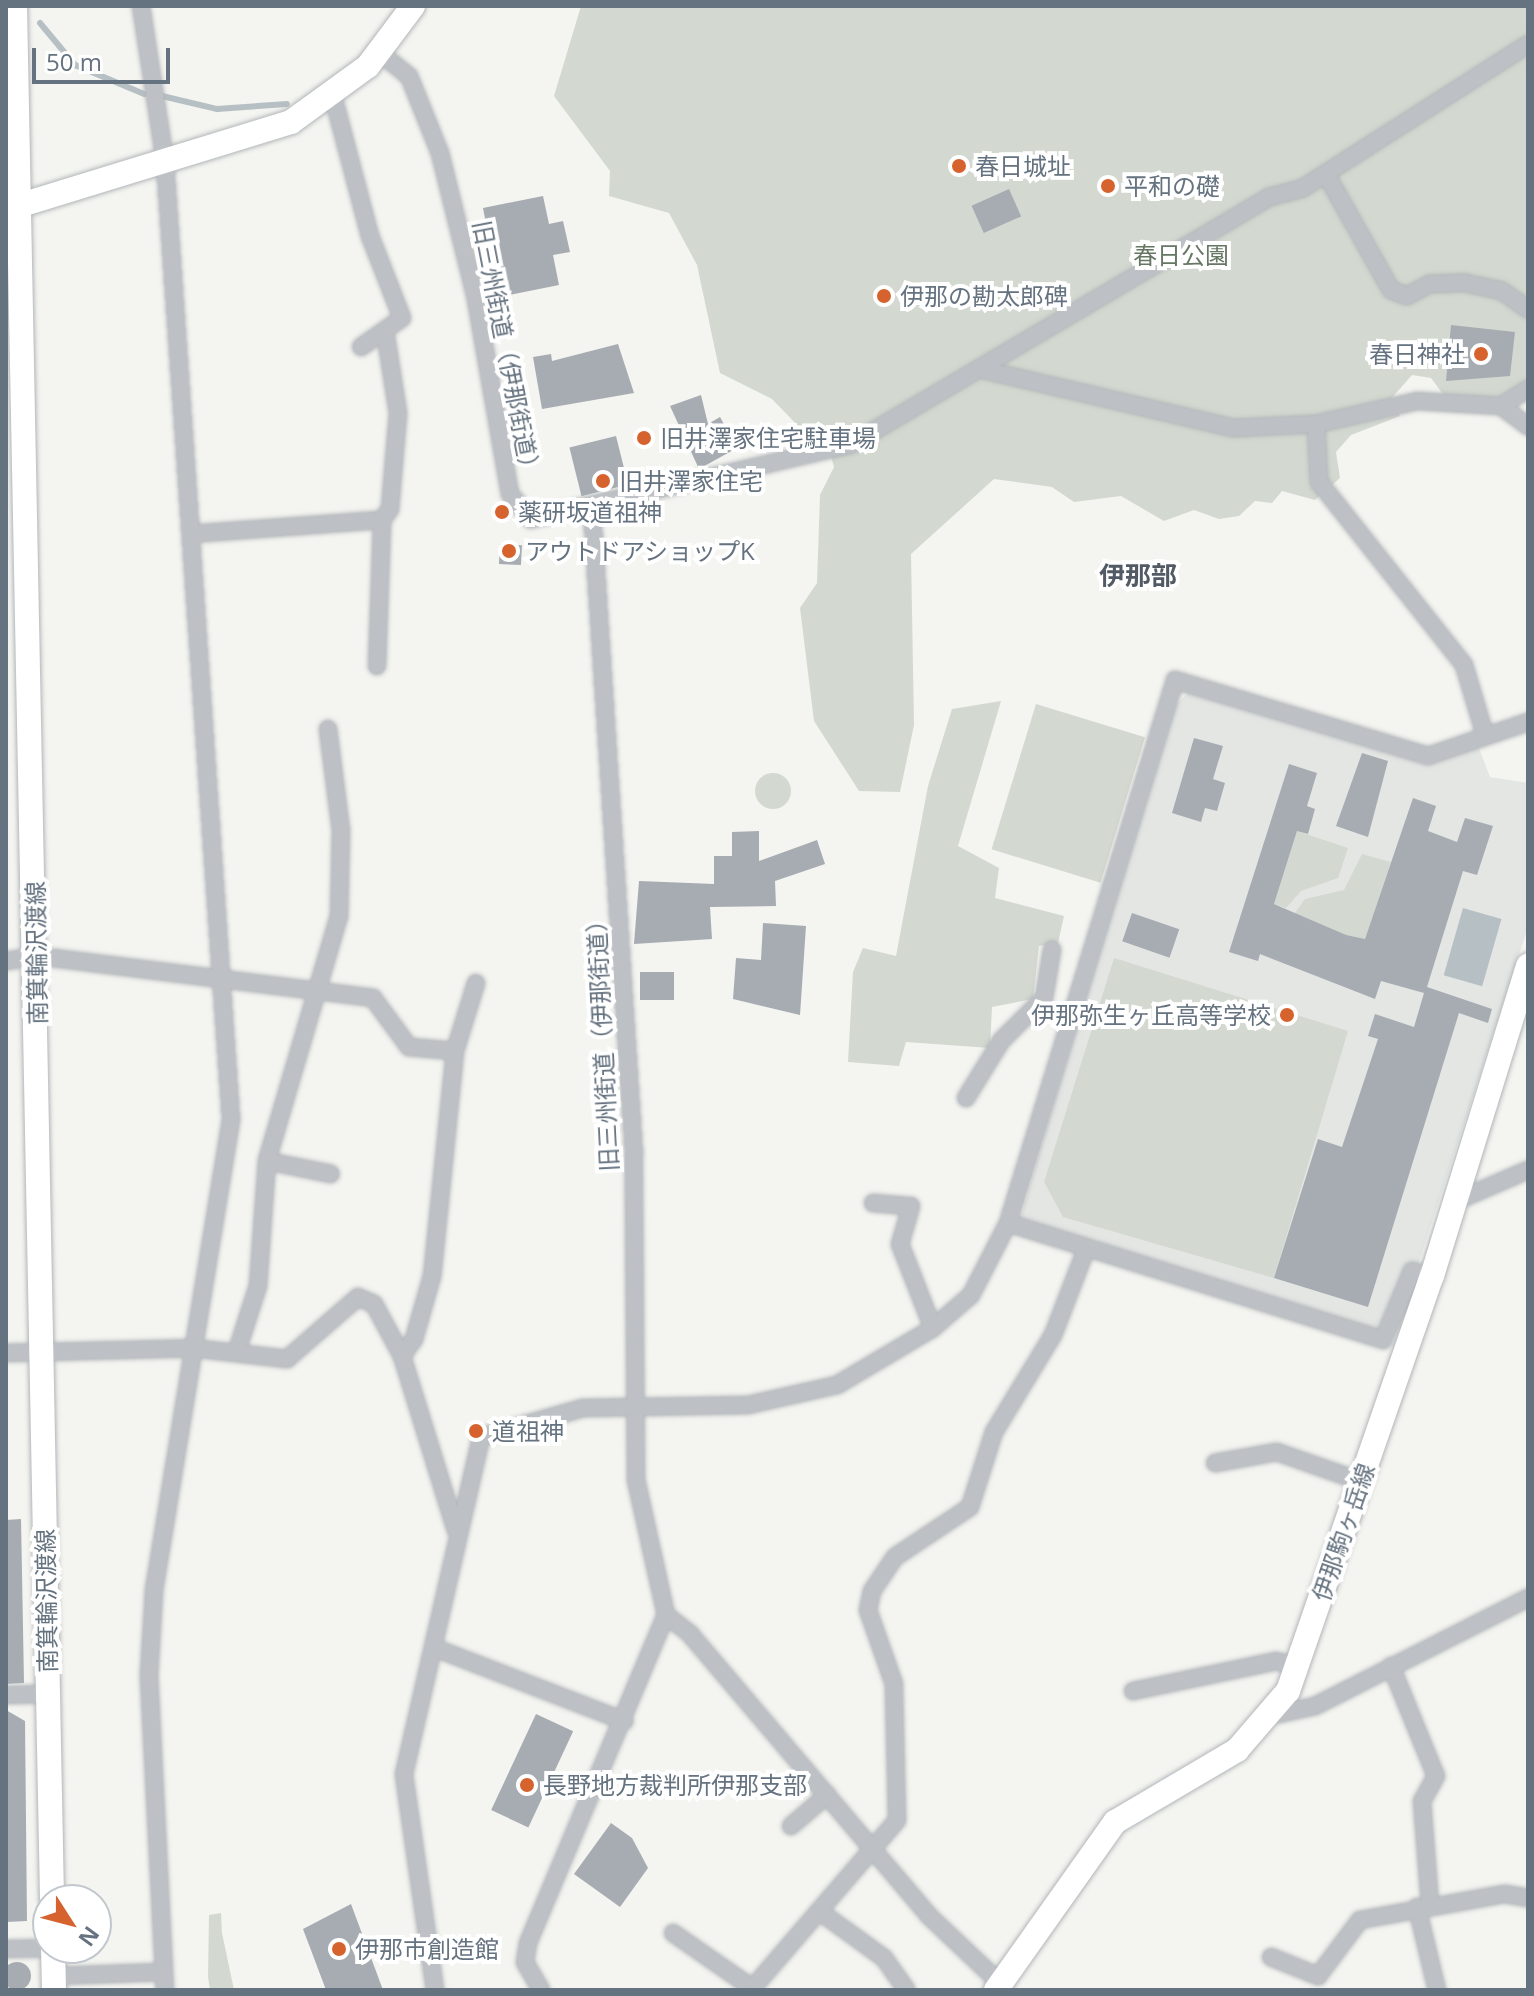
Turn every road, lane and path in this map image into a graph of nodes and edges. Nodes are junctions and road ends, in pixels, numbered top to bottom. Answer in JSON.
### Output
{"nodes":[{"id":1,"x":15,"y":6,"type":"edge"},
{"id":2,"x":141,"y":6,"type":"edge"},
{"id":3,"x":413,"y":6,"type":"edge"},
{"id":4,"x":1528,"y":44,"type":"edge"},
{"id":5,"x":379,"y":52,"type":"junction"},
{"id":6,"x":333,"y":96,"type":"junction"},
{"id":7,"x":165,"y":161,"type":"junction"},
{"id":8,"x":1326,"y":174,"type":"junction"},
{"id":9,"x":14,"y":208,"type":"edge"},
{"id":10,"x":1528,"y":309,"type":"edge"},
{"id":11,"x":385,"y":331,"type":"junction"},
{"id":12,"x":361,"y":347,"type":"dead end"},
{"id":13,"x":984,"y":370,"type":"junction"},
{"id":14,"x":1528,"y":389,"type":"edge"},
{"id":15,"x":1501,"y":406,"type":"junction"},
{"id":16,"x":1316,"y":424,"type":"junction"},
{"id":17,"x":1528,"y":426,"type":"edge"},
{"id":18,"x":592,"y":509,"type":"junction"},
{"id":19,"x":382,"y":520,"type":"junction"},
{"id":20,"x":191,"y":534,"type":"junction"},
{"id":21,"x":377,"y":666,"type":"dead end"},
{"id":22,"x":1528,"y":722,"type":"edge"},
{"id":23,"x":328,"y":729,"type":"dead end"},
{"id":24,"x":1485,"y":735,"type":"junction"},
{"id":25,"x":1052,"y":950,"type":"dead end"},
{"id":26,"x":37,"y":956,"type":"junction"},
{"id":27,"x":6,"y":961,"type":"edge"},
{"id":28,"x":1528,"y":966,"type":"edge"},
{"id":29,"x":223,"y":981,"type":"junction"},
{"id":30,"x":476,"y":983,"type":"dead end"},
{"id":31,"x":322,"y":992,"type":"junction"},
{"id":32,"x":455,"y":1051,"type":"junction"},
{"id":33,"x":966,"y":1098,"type":"dead end"},
{"id":34,"x":267,"y":1161,"type":"junction"},
{"id":35,"x":1528,"y":1170,"type":"edge"},
{"id":36,"x":331,"y":1174,"type":"dead end"},
{"id":37,"x":873,"y":1203,"type":"dead end"},
{"id":38,"x":1452,"y":1203,"type":"junction"},
{"id":39,"x":1008,"y":1223,"type":"junction"},
{"id":40,"x":1087,"y":1247,"type":"junction"},
{"id":41,"x":1432,"y":1276,"type":"junction"},
{"id":42,"x":933,"y":1328,"type":"junction"},
{"id":43,"x":192,"y":1348,"type":"junction"},
{"id":44,"x":237,"y":1351,"type":"junction"},
{"id":45,"x":42,"y":1352,"type":"junction"},
{"id":46,"x":6,"y":1353,"type":"edge"},
{"id":47,"x":402,"y":1356,"type":"junction"},
{"id":48,"x":639,"y":1407,"type":"junction"},
{"id":49,"x":1215,"y":1463,"type":"dead end"},
{"id":50,"x":1360,"y":1481,"type":"junction"},
{"id":51,"x":457,"y":1532,"type":"junction"},
{"id":52,"x":1528,"y":1598,"type":"edge"},
{"id":53,"x":666,"y":1615,"type":"junction"},
{"id":54,"x":435,"y":1648,"type":"junction"},
{"id":55,"x":1298,"y":1666,"type":"junction"},
{"id":56,"x":1391,"y":1666,"type":"junction"},
{"id":57,"x":1133,"y":1691,"type":"dead end"},
{"id":58,"x":47,"y":1694,"type":"junction"},
{"id":59,"x":6,"y":1695,"type":"edge"},
{"id":60,"x":1274,"y":1715,"type":"junction"},
{"id":61,"x":624,"y":1721,"type":"junction"},
{"id":62,"x":827,"y":1795,"type":"junction"},
{"id":63,"x":791,"y":1826,"type":"dead end"},
{"id":64,"x":872,"y":1849,"type":"junction"},
{"id":65,"x":52,"y":1884,"type":"edge"},
{"id":66,"x":1528,"y":1898,"type":"edge"},
{"id":67,"x":1423,"y":1906,"type":"junction"},
{"id":68,"x":819,"y":1911,"type":"junction"},
{"id":69,"x":673,"y":1933,"type":"dead end"},
{"id":70,"x":32,"y":1948,"type":"edge"},
{"id":71,"x":6,"y":1949,"type":"edge"},
{"id":72,"x":1271,"y":1957,"type":"dead end"},
{"id":73,"x":164,"y":1972,"type":"junction"},
{"id":74,"x":54,"y":1983,"type":"edge"},
{"id":75,"x":998,"y":1987,"type":"edge"},
{"id":76,"x":752,"y":1989,"type":"edge"},
{"id":77,"x":165,"y":1990,"type":"edge"},
{"id":78,"x":435,"y":1990,"type":"edge"},
{"id":79,"x":541,"y":1990,"type":"edge"},
{"id":80,"x":906,"y":1990,"type":"edge"},
{"id":81,"x":1437,"y":1990,"type":"edge"}],
"edges":[{"from":1,"to":9,"type":"main road","name":"南箕輪沢渡線"},
{"from":2,"to":7,"type":"street"},
{"from":3,"to":5,"type":"main road"},
{"from":4,"to":8,"type":"street"},
{"from":5,"to":6,"type":"main road"},
{"from":5,"to":18,"type":"street","name":"旧三州街道（伊那街道）"},
{"from":6,"to":7,"type":"main road"},
{"from":6,"to":11,"type":"street"},
{"from":7,"to":9,"type":"main road"},
{"from":7,"to":20,"type":"street"},
{"from":8,"to":10,"type":"street"},
{"from":8,"to":13,"type":"street"},
{"from":9,"to":26,"type":"main road","name":"南箕輪沢渡線"},
{"from":11,"to":12,"type":"street"},
{"from":11,"to":19,"type":"street"},
{"from":13,"to":16,"type":"street"},
{"from":13,"to":18,"type":"street"},
{"from":14,"to":15,"type":"street"},
{"from":15,"to":16,"type":"street"},
{"from":15,"to":17,"type":"street"},
{"from":16,"to":24,"type":"street"},
{"from":18,"to":48,"type":"street","name":"旧三州街道（伊那街道）"},
{"from":19,"to":20,"type":"street"},
{"from":19,"to":21,"type":"street"},
{"from":20,"to":29,"type":"street"},
{"from":22,"to":24,"type":"street"},
{"from":23,"to":31,"type":"street"},
{"from":24,"to":39,"type":"street"},
{"from":25,"to":33,"type":"street"},
{"from":26,"to":27,"type":"street"},
{"from":26,"to":29,"type":"street"},
{"from":26,"to":45,"type":"main road","name":"南箕輪沢渡線"},
{"from":28,"to":38,"type":"main road","name":"伊那駒ヶ岳線"},
{"from":29,"to":31,"type":"street"},
{"from":29,"to":43,"type":"street"},
{"from":30,"to":32,"type":"street"},
{"from":31,"to":32,"type":"street"},
{"from":31,"to":34,"type":"street"},
{"from":32,"to":47,"type":"street"},
{"from":34,"to":36,"type":"street"},
{"from":34,"to":44,"type":"street"},
{"from":35,"to":38,"type":"street"},
{"from":37,"to":42,"type":"street"},
{"from":38,"to":41,"type":"main road","name":"伊那駒ヶ岳線"},
{"from":39,"to":40,"type":"street"},
{"from":39,"to":42,"type":"street"},
{"from":40,"to":41,"type":"street"},
{"from":40,"to":64,"type":"street"},
{"from":41,"to":50,"type":"main road","name":"伊那駒ヶ岳線"},
{"from":42,"to":48,"type":"street"},
{"from":43,"to":44,"type":"street"},
{"from":43,"to":45,"type":"street"},
{"from":43,"to":73,"type":"street"},
{"from":44,"to":47,"type":"street"},
{"from":45,"to":46,"type":"street"},
{"from":45,"to":58,"type":"main road","name":"南箕輪沢渡線"},
{"from":47,"to":51,"type":"street"},
{"from":48,"to":51,"type":"street"},
{"from":48,"to":53,"type":"street","name":"旧三州街道（伊那街道）"},
{"from":49,"to":50,"type":"street"},
{"from":50,"to":55,"type":"main road","name":"伊那駒ヶ岳線"},
{"from":51,"to":54,"type":"street"},
{"from":52,"to":56,"type":"street"},
{"from":53,"to":61,"type":"street"},
{"from":53,"to":62,"type":"street"},
{"from":54,"to":61,"type":"street"},
{"from":54,"to":78,"type":"street"},
{"from":55,"to":57,"type":"street"},
{"from":55,"to":60,"type":"main road","name":"伊那駒ヶ岳線"},
{"from":56,"to":60,"type":"street"},
{"from":56,"to":67,"type":"street"},
{"from":58,"to":59,"type":"street"},
{"from":58,"to":65,"type":"main road","name":"南箕輪沢渡線"},
{"from":60,"to":75,"type":"main road","name":"伊那駒ヶ岳線"},
{"from":61,"to":79,"type":"street"},
{"from":62,"to":63,"type":"street"},
{"from":62,"to":64,"type":"street"},
{"from":64,"to":68,"type":"street"},
{"from":64,"to":75,"type":"street"},
{"from":66,"to":67,"type":"street"},
{"from":67,"to":72,"type":"street"},
{"from":67,"to":81,"type":"street"},
{"from":68,"to":76,"type":"street"},
{"from":68,"to":80,"type":"street"},
{"from":69,"to":76,"type":"street"},
{"from":70,"to":71,"type":"street"},
{"from":73,"to":74,"type":"street"},
{"from":73,"to":77,"type":"street"}]}
